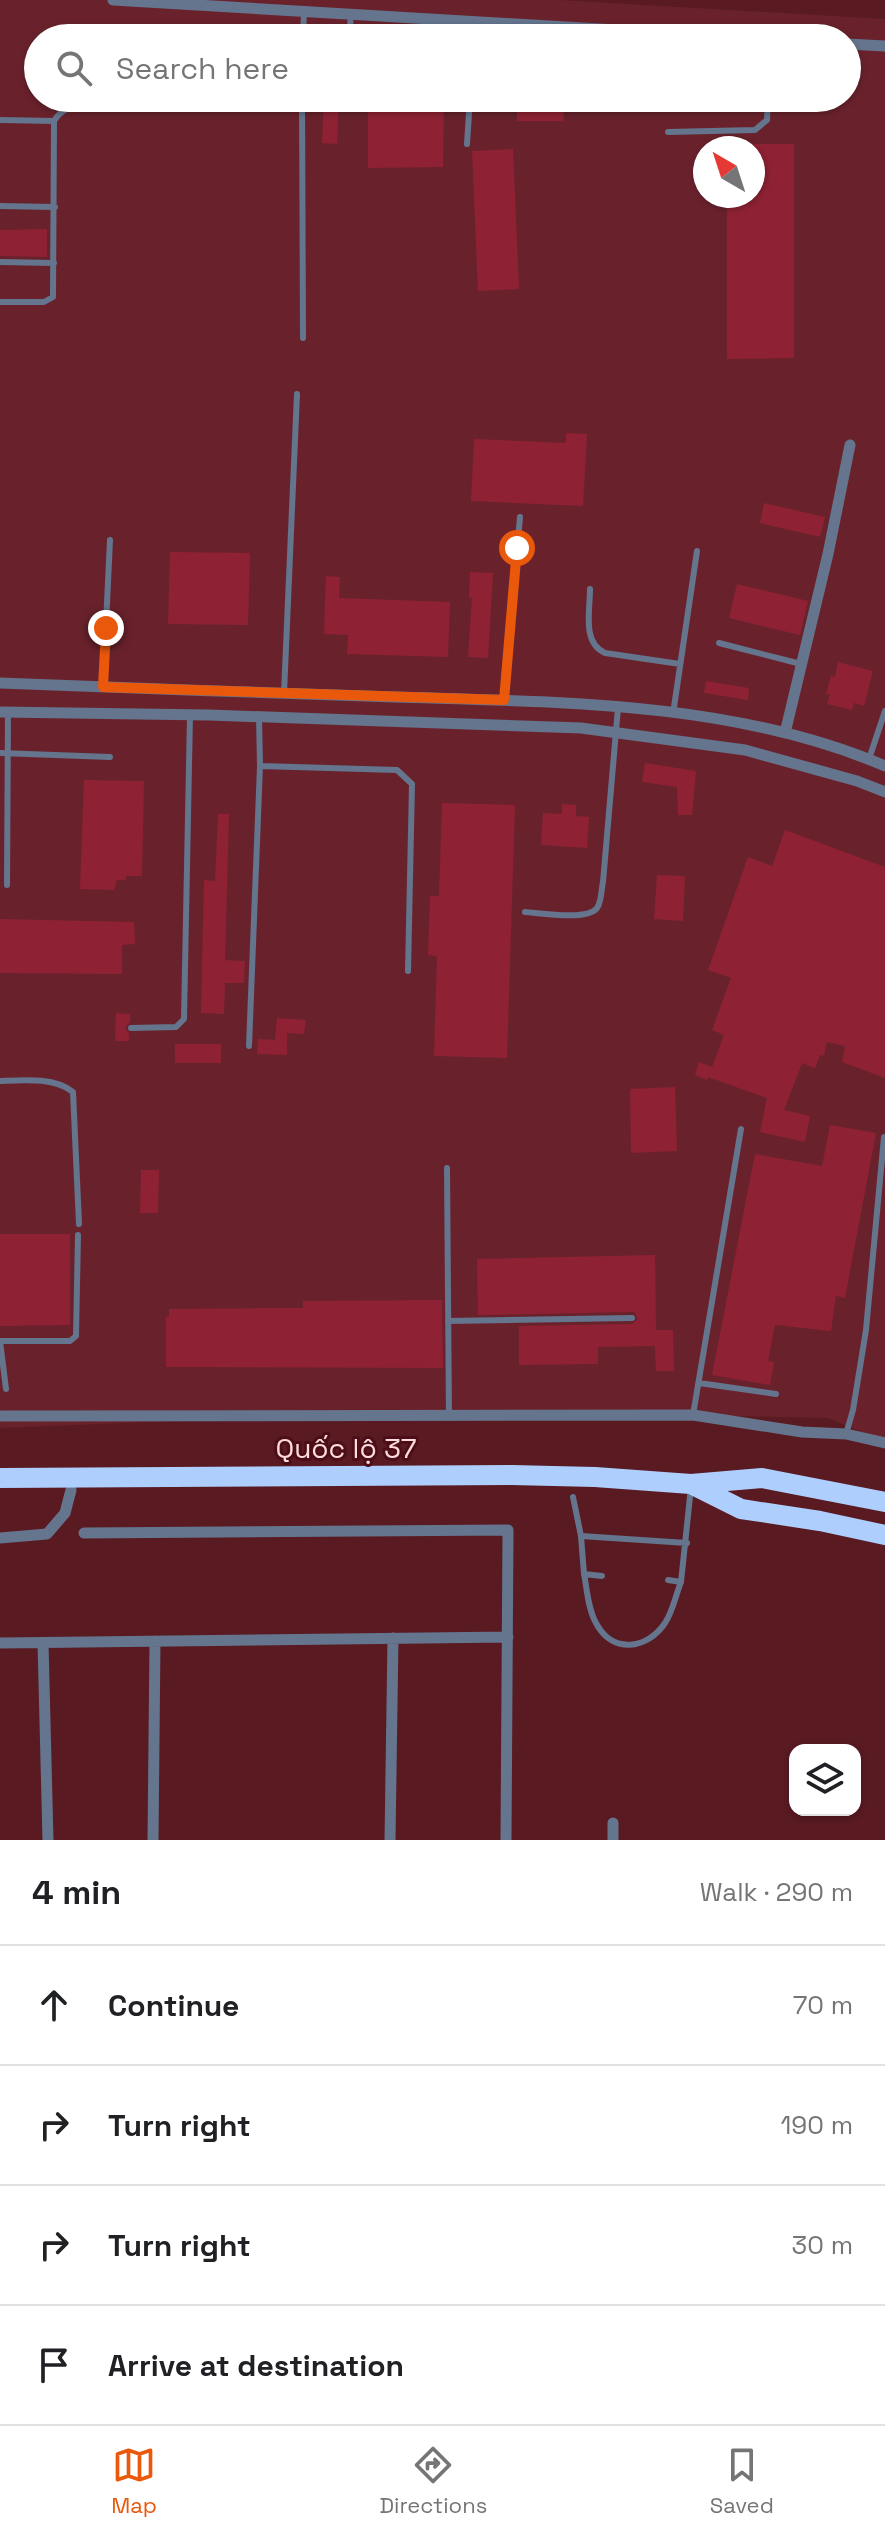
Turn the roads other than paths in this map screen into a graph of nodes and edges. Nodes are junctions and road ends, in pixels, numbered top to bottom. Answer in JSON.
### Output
{"nodes":[{"id":1,"x":113,"y":0,"type":"edge"},
{"id":2,"x":304,"y":11,"type":"junction"},
{"id":3,"x":351,"y":14,"type":"junction"},
{"id":4,"x":474,"y":21,"type":"junction"},
{"id":5,"x":304,"y":24,"type":"edge"},
{"id":6,"x":350,"y":24,"type":"edge"},
{"id":7,"x":474,"y":24,"type":"edge"},
{"id":8,"x":523,"y":24,"type":"edge"},
{"id":9,"x":861,"y":45,"type":"edge"},
{"id":10,"x":885,"y":46,"type":"edge"},
{"id":11,"x":62,"y":112,"type":"edge"},
{"id":12,"x":302,"y":112,"type":"edge"},
{"id":13,"x":469,"y":112,"type":"edge"},
{"id":14,"x":767,"y":112,"type":"edge"},
{"id":15,"x":0,"y":120,"type":"edge"},
{"id":16,"x":54,"y":121,"type":"junction"},
{"id":17,"x":668,"y":132,"type":"dead end"},
{"id":18,"x":467,"y":144,"type":"dead end"},
{"id":19,"x":0,"y":206,"type":"edge"},
{"id":20,"x":55,"y":207,"type":"junction"},
{"id":21,"x":0,"y":262,"type":"edge"},
{"id":22,"x":54,"y":263,"type":"junction"},
{"id":23,"x":0,"y":302,"type":"edge"},
{"id":24,"x":303,"y":338,"type":"dead end"},
{"id":25,"x":297,"y":394,"type":"dead end"},
{"id":26,"x":850,"y":445,"type":"dead end"},
{"id":27,"x":520,"y":517,"type":"dead end"},
{"id":28,"x":110,"y":540,"type":"dead end"},
{"id":29,"x":697,"y":551,"type":"dead end"},
{"id":30,"x":590,"y":589,"type":"dead end"},
{"id":31,"x":719,"y":643,"type":"dead end"},
{"id":32,"x":680,"y":664,"type":"junction"},
{"id":33,"x":801,"y":664,"type":"junction"},
{"id":34,"x":0,"y":683,"type":"edge"},
{"id":35,"x":103,"y":687,"type":"junction"},
{"id":36,"x":284,"y":693,"type":"junction"},
{"id":37,"x":504,"y":700,"type":"junction"},
{"id":38,"x":618,"y":708,"type":"junction"},
{"id":39,"x":885,"y":711,"type":"edge"},
{"id":40,"x":4,"y":712,"type":"edge"},
{"id":41,"x":673,"y":714,"type":"junction"},
{"id":42,"x":190,"y":715,"type":"junction"},
{"id":43,"x":259,"y":717,"type":"junction"},
{"id":44,"x":615,"y":733,"type":"junction"},
{"id":45,"x":785,"y":733,"type":"junction"},
{"id":46,"x":4,"y":753,"type":"edge"},
{"id":47,"x":110,"y":757,"type":"dead end"},
{"id":48,"x":869,"y":759,"type":"junction"},
{"id":49,"x":260,"y":766,"type":"junction"},
{"id":50,"x":885,"y":766,"type":"edge"},
{"id":51,"x":885,"y":792,"type":"edge"},
{"id":52,"x":7,"y":885,"type":"dead end"},
{"id":53,"x":525,"y":912,"type":"dead end"},
{"id":54,"x":408,"y":971,"type":"dead end"},
{"id":55,"x":131,"y":1028,"type":"dead end"},
{"id":56,"x":249,"y":1046,"type":"dead end"},
{"id":57,"x":0,"y":1081,"type":"edge"},
{"id":58,"x":741,"y":1129,"type":"dead end"},
{"id":59,"x":884,"y":1137,"type":"edge"},
{"id":60,"x":447,"y":1168,"type":"dead end"},
{"id":61,"x":79,"y":1224,"type":"dead end"},
{"id":62,"x":78,"y":1235,"type":"dead end"},
{"id":63,"x":632,"y":1318,"type":"dead end"},
{"id":64,"x":448,"y":1321,"type":"junction"},
{"id":65,"x":0,"y":1341,"type":"edge"},
{"id":66,"x":699,"y":1383,"type":"junction"},
{"id":67,"x":6,"y":1389,"type":"dead end"},
{"id":68,"x":776,"y":1394,"type":"dead end"},
{"id":69,"x":4,"y":1412,"type":"edge"},
{"id":70,"x":693,"y":1415,"type":"junction"},
{"id":71,"x":449,"y":1417,"type":"junction"},
{"id":72,"x":846,"y":1434,"type":"junction"},
{"id":73,"x":885,"y":1443,"type":"edge"},
{"id":74,"x":0,"y":1478,"type":"edge"},
{"id":75,"x":691,"y":1484,"type":"junction"},
{"id":76,"x":71,"y":1490,"type":"dead end"},
{"id":77,"x":573,"y":1497,"type":"dead end"},
{"id":78,"x":885,"y":1502,"type":"edge"},
{"id":79,"x":84,"y":1533,"type":"dead end"},
{"id":80,"x":885,"y":1535,"type":"edge"},
{"id":81,"x":581,"y":1536,"type":"junction"},
{"id":82,"x":0,"y":1538,"type":"edge"},
{"id":83,"x":687,"y":1543,"type":"junction"},
{"id":84,"x":584,"y":1574,"type":"junction"},
{"id":85,"x":602,"y":1576,"type":"dead end"},
{"id":86,"x":668,"y":1580,"type":"dead end"},
{"id":87,"x":681,"y":1582,"type":"junction"},
{"id":88,"x":508,"y":1637,"type":"junction"},
{"id":89,"x":393,"y":1638,"type":"junction"},
{"id":90,"x":155,"y":1641,"type":"junction"},
{"id":91,"x":0,"y":1643,"type":"edge"},
{"id":92,"x":43,"y":1643,"type":"junction"},
{"id":93,"x":613,"y":1823,"type":"dead end"},
{"id":94,"x":48,"y":1840,"type":"edge"},
{"id":95,"x":153,"y":1840,"type":"edge"},
{"id":96,"x":390,"y":1840,"type":"edge"},
{"id":97,"x":506,"y":1840,"type":"edge"},
{"id":98,"x":613,"y":1840,"type":"edge"}],
"edges":[{"from":1,"to":2,"type":"street"},
{"from":2,"to":3,"type":"street"},
{"from":2,"to":5,"type":"lane"},
{"from":3,"to":4,"type":"street"},
{"from":3,"to":6,"type":"lane"},
{"from":4,"to":7,"type":"lane"},
{"from":4,"to":8,"type":"street"},
{"from":9,"to":10,"type":"street"},
{"from":11,"to":16,"type":"lane"},
{"from":12,"to":24,"type":"lane"},
{"from":13,"to":18,"type":"lane"},
{"from":14,"to":17,"type":"lane"},
{"from":15,"to":16,"type":"lane"},
{"from":16,"to":20,"type":"lane"},
{"from":19,"to":20,"type":"lane"},
{"from":20,"to":22,"type":"lane"},
{"from":21,"to":22,"type":"lane"},
{"from":22,"to":23,"type":"lane"},
{"from":25,"to":36,"type":"lane"},
{"from":26,"to":33,"type":"street"},
{"from":27,"to":37,"type":"lane"},
{"from":28,"to":35,"type":"lane"},
{"from":29,"to":32,"type":"lane"},
{"from":30,"to":32,"type":"lane"},
{"from":31,"to":33,"type":"lane"},
{"from":32,"to":41,"type":"lane"},
{"from":33,"to":45,"type":"street"},
{"from":34,"to":35,"type":"street"},
{"from":35,"to":36,"type":"street"},
{"from":36,"to":37,"type":"street"},
{"from":37,"to":38,"type":"street"},
{"from":38,"to":41,"type":"street"},
{"from":38,"to":44,"type":"lane"},
{"from":39,"to":48,"type":"lane"},
{"from":40,"to":42,"type":"street"},
{"from":40,"to":46,"type":"lane"},
{"from":41,"to":45,"type":"street"},
{"from":42,"to":43,"type":"street"},
{"from":42,"to":55,"type":"lane"},
{"from":43,"to":44,"type":"street"},
{"from":43,"to":49,"type":"lane"},
{"from":44,"to":51,"type":"street"},
{"from":44,"to":53,"type":"lane"},
{"from":45,"to":48,"type":"street"},
{"from":46,"to":47,"type":"lane"},
{"from":46,"to":52,"type":"lane"},
{"from":48,"to":50,"type":"street"},
{"from":49,"to":54,"type":"lane"},
{"from":49,"to":56,"type":"lane"},
{"from":57,"to":61,"type":"lane"},
{"from":58,"to":66,"type":"lane"},
{"from":59,"to":72,"type":"lane"},
{"from":60,"to":64,"type":"lane"},
{"from":62,"to":65,"type":"lane"},
{"from":63,"to":64,"type":"lane"},
{"from":64,"to":71,"type":"lane"},
{"from":65,"to":67,"type":"lane"},
{"from":66,"to":68,"type":"lane"},
{"from":66,"to":70,"type":"lane"},
{"from":69,"to":71,"type":"street"},
{"from":70,"to":71,"type":"street"},
{"from":70,"to":72,"type":"street"},
{"from":72,"to":73,"type":"street"},
{"from":74,"to":75,"type":"highway","name":"Quốc lộ 37"},
{"from":75,"to":78,"type":"highway","name":"Quốc lộ 37"},
{"from":75,"to":80,"type":"highway","name":"Quốc lộ 37"},
{"from":75,"to":83,"type":"lane"},
{"from":76,"to":82,"type":"street"},
{"from":77,"to":81,"type":"lane"},
{"from":79,"to":88,"type":"street"},
{"from":81,"to":83,"type":"lane"},
{"from":81,"to":84,"type":"lane"},
{"from":83,"to":87,"type":"lane"},
{"from":84,"to":85,"type":"lane"},
{"from":84,"to":87,"type":"lane"},
{"from":86,"to":87,"type":"lane"},
{"from":88,"to":89,"type":"street"},
{"from":88,"to":97,"type":"street"},
{"from":89,"to":90,"type":"street"},
{"from":89,"to":96,"type":"street"},
{"from":90,"to":92,"type":"street"},
{"from":90,"to":95,"type":"street"},
{"from":91,"to":92,"type":"street"},
{"from":92,"to":94,"type":"street"},
{"from":93,"to":98,"type":"street"}]}
